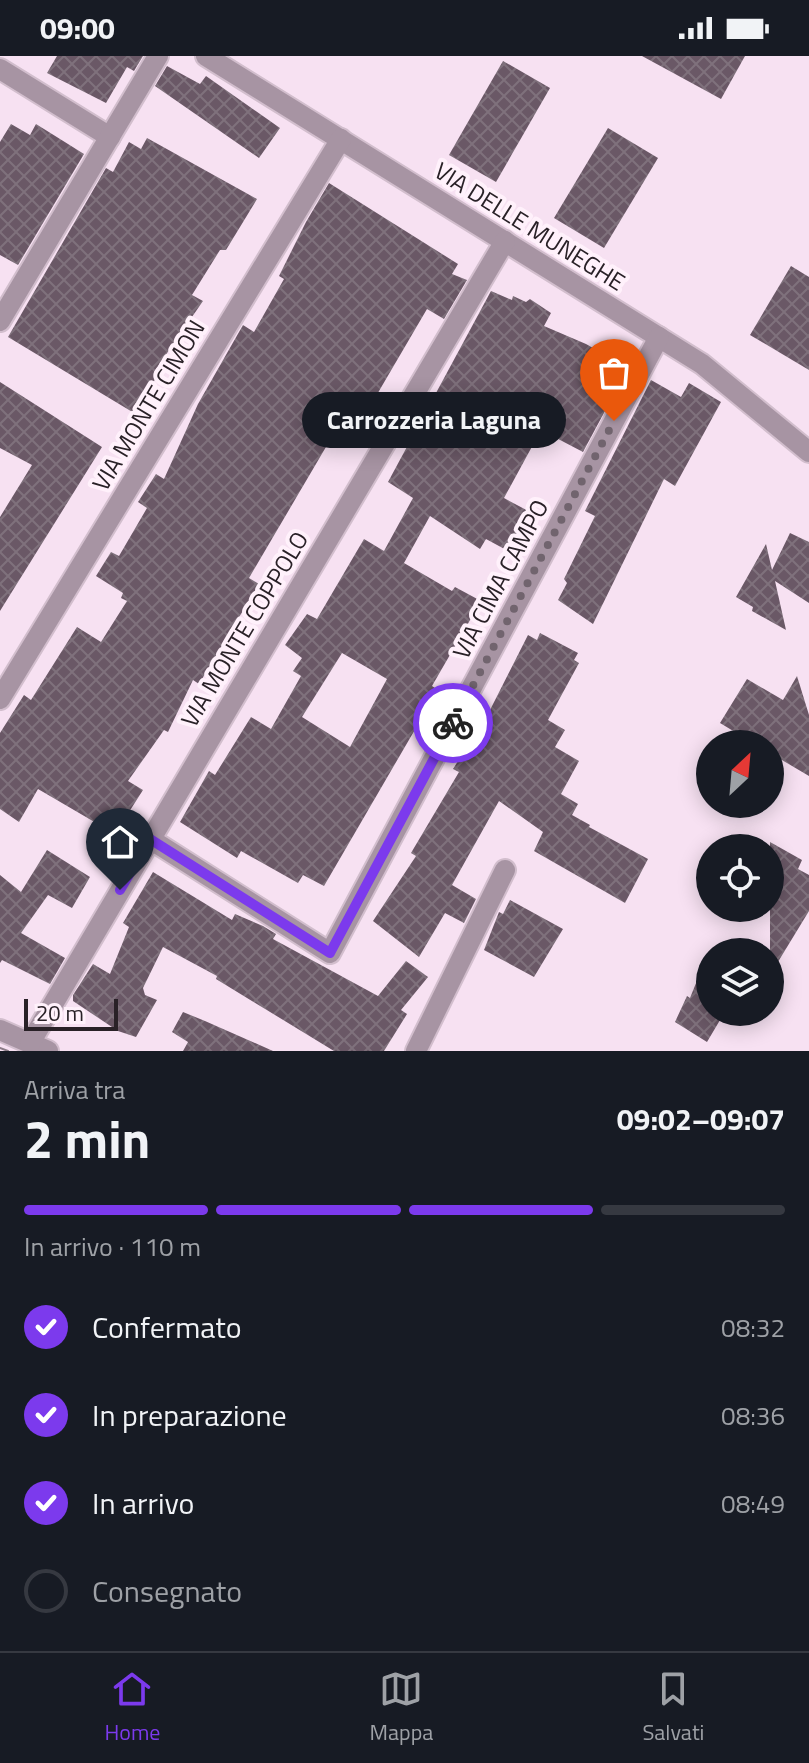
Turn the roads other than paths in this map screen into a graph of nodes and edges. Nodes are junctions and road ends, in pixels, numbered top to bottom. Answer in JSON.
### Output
{"nodes":[{"id":1,"x":158,"y":56,"type":"edge"},
{"id":2,"x":210,"y":57,"type":"edge"},
{"id":3,"x":0,"y":69,"type":"edge"},
{"id":4,"x":110,"y":137,"type":"junction"},
{"id":5,"x":341,"y":139,"type":"junction"},
{"id":6,"x":505,"y":241,"type":"junction"},
{"id":7,"x":0,"y":321,"type":"edge"},
{"id":8,"x":659,"y":337,"type":"junction"},
{"id":9,"x":809,"y":452,"type":"edge"},
{"id":10,"x":0,"y":699,"type":"edge"},
{"id":11,"x":150,"y":839,"type":"junction"},
{"id":12,"x":505,"y":870,"type":"dead end"},
{"id":13,"x":0,"y":1030,"type":"edge"},
{"id":14,"x":39,"y":1047,"type":"edge"},
{"id":15,"x":416,"y":1051,"type":"edge"}],
"edges":[{"from":1,"to":4,"type":"street"},
{"from":2,"to":5,"type":"street","name":"VIA DELLE MUNEGHE"},
{"from":3,"to":4,"type":"street"},
{"from":4,"to":7,"type":"street"},
{"from":5,"to":6,"type":"street","name":"VIA DELLE MUNEGHE"},
{"from":5,"to":10,"type":"street","name":"VIA MONTE CIMON"},
{"from":6,"to":8,"type":"street","name":"VIA DELLE MUNEGHE"},
{"from":6,"to":11,"type":"street","name":"VIA MONTE COPPOLO"},
{"from":8,"to":9,"type":"street","name":"VIA DELLE MUNEGHE"},
{"from":8,"to":11,"type":"street","name":"VIA CIMA CAMPO"},
{"from":11,"to":14,"type":"street","name":"VIA MONTE COPPOLO"},
{"from":12,"to":15,"type":"street"},
{"from":13,"to":14,"type":"street"}]}
